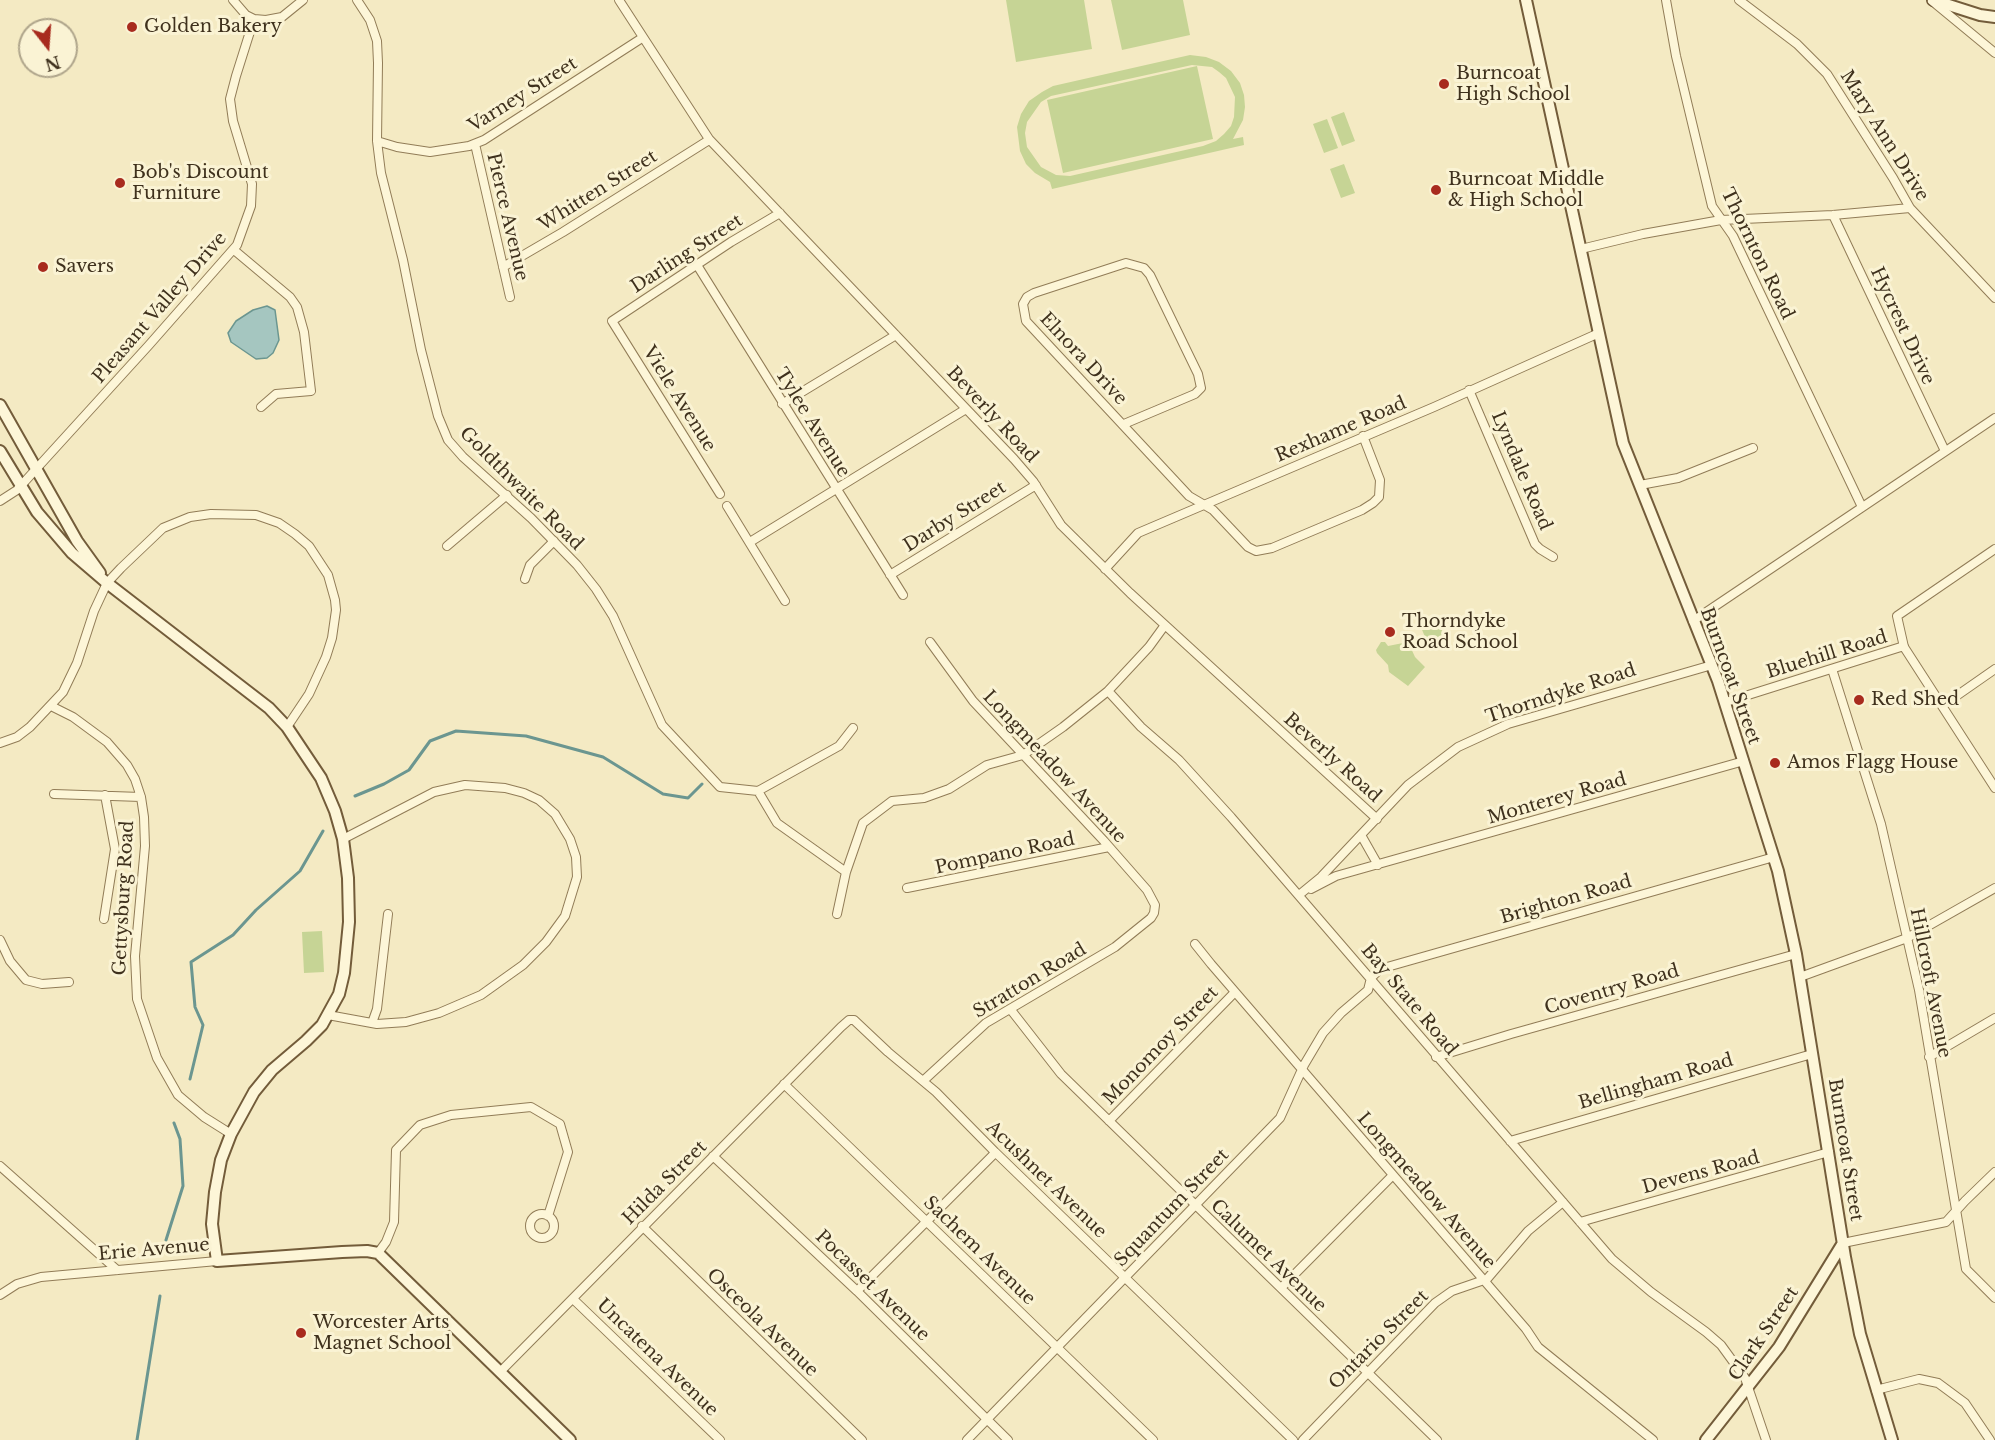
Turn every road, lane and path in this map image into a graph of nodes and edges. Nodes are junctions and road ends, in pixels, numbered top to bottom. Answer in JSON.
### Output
{"nodes":[{"id":1,"x":233,"y":0,"type":"edge"},
{"id":2,"x":303,"y":0,"type":"edge"},
{"id":3,"x":357,"y":0,"type":"edge"},
{"id":4,"x":619,"y":0,"type":"edge"},
{"id":5,"x":1526,"y":0,"type":"edge"},
{"id":6,"x":1665,"y":0,"type":"edge"},
{"id":7,"x":1739,"y":0,"type":"edge"},
{"id":8,"x":1932,"y":0,"type":"edge"},
{"id":9,"x":1995,"y":17,"type":"edge"},
{"id":10,"x":254,"y":19,"type":"junction"},
{"id":11,"x":642,"y":38,"type":"junction"},
{"id":12,"x":1995,"y":53,"type":"edge"},
{"id":13,"x":709,"y":140,"type":"junction"},
{"id":14,"x":376,"y":141,"type":"junction"},
{"id":15,"x":475,"y":144,"type":"junction"},
{"id":16,"x":1910,"y":208,"type":"junction"},
{"id":17,"x":780,"y":213,"type":"junction"},
{"id":18,"x":1833,"y":215,"type":"junction"},
{"id":19,"x":1721,"y":220,"type":"junction"},
{"id":20,"x":1581,"y":249,"type":"junction"},
{"id":21,"x":234,"y":250,"type":"junction"},
{"id":22,"x":697,"y":265,"type":"junction"},
{"id":23,"x":503,"y":267,"type":"junction"},
{"id":24,"x":510,"y":297,"type":"dead end"},
{"id":25,"x":1995,"y":298,"type":"edge"},
{"id":26,"x":612,"y":321,"type":"joint"},
{"id":27,"x":1599,"y":333,"type":"junction"},
{"id":28,"x":896,"y":335,"type":"junction"},
{"id":29,"x":1469,"y":390,"type":"junction"},
{"id":30,"x":782,"y":404,"type":"junction"},
{"id":31,"x":0,"y":405,"type":"edge"},
{"id":32,"x":261,"y":407,"type":"dead end"},
{"id":33,"x":966,"y":409,"type":"junction"},
{"id":34,"x":1995,"y":418,"type":"edge"},
{"id":35,"x":1124,"y":424,"type":"junction"},
{"id":36,"x":1363,"y":436,"type":"junction"},
{"id":37,"x":1753,"y":448,"type":"dead end"},
{"id":38,"x":0,"y":451,"type":"edge"},
{"id":39,"x":1945,"y":451,"type":"junction"},
{"id":40,"x":37,"y":467,"type":"junction"},
{"id":41,"x":21,"y":485,"type":"junction"},
{"id":42,"x":1036,"y":485,"type":"junction"},
{"id":43,"x":1640,"y":485,"type":"junction"},
{"id":44,"x":836,"y":489,"type":"junction"},
{"id":45,"x":720,"y":494,"type":"dead end"},
{"id":46,"x":507,"y":495,"type":"junction"},
{"id":47,"x":0,"y":501,"type":"edge"},
{"id":48,"x":1202,"y":504,"type":"junction"},
{"id":49,"x":727,"y":506,"type":"dead end"},
{"id":50,"x":1862,"y":507,"type":"junction"},
{"id":51,"x":554,"y":541,"type":"junction"},
{"id":52,"x":750,"y":542,"type":"junction"},
{"id":53,"x":447,"y":546,"type":"dead end"},
{"id":54,"x":1995,"y":549,"type":"edge"},
{"id":55,"x":1553,"y":557,"type":"dead end"},
{"id":56,"x":1105,"y":569,"type":"junction"},
{"id":57,"x":890,"y":574,"type":"junction"},
{"id":58,"x":525,"y":579,"type":"dead end"},
{"id":59,"x":107,"y":583,"type":"junction"},
{"id":60,"x":903,"y":595,"type":"dead end"},
{"id":61,"x":785,"y":601,"type":"dead end"},
{"id":62,"x":1694,"y":621,"type":"junction"},
{"id":63,"x":1165,"y":624,"type":"junction"},
{"id":64,"x":930,"y":642,"type":"dead end"},
{"id":65,"x":1904,"y":646,"type":"junction"},
{"id":66,"x":1712,"y":665,"type":"junction"},
{"id":67,"x":1832,"y":669,"type":"junction"},
{"id":68,"x":1995,"y":669,"type":"edge"},
{"id":69,"x":1108,"y":691,"type":"junction"},
{"id":70,"x":1726,"y":702,"type":"junction"},
{"id":71,"x":1942,"y":705,"type":"junction"},
{"id":72,"x":51,"y":706,"type":"junction"},
{"id":73,"x":287,"y":727,"type":"junction"},
{"id":74,"x":853,"y":728,"type":"dead end"},
{"id":75,"x":0,"y":743,"type":"edge"},
{"id":76,"x":1023,"y":755,"type":"junction"},
{"id":77,"x":1744,"y":761,"type":"junction"},
{"id":78,"x":1995,"y":788,"type":"edge"},
{"id":79,"x":758,"y":791,"type":"junction"},
{"id":80,"x":54,"y":794,"type":"dead end"},
{"id":81,"x":105,"y":795,"type":"junction"},
{"id":82,"x":141,"y":796,"type":"junction"},
{"id":83,"x":1377,"y":819,"type":"junction"},
{"id":84,"x":1361,"y":836,"type":"junction"},
{"id":85,"x":343,"y":839,"type":"junction"},
{"id":86,"x":1109,"y":847,"type":"junction"},
{"id":87,"x":1774,"y":857,"type":"junction"},
{"id":88,"x":1378,"y":865,"type":"junction"},
{"id":89,"x":846,"y":872,"type":"junction"},
{"id":90,"x":907,"y":888,"type":"dead end"},
{"id":91,"x":1995,"y":888,"type":"edge"},
{"id":92,"x":1299,"y":895,"type":"junction"},
{"id":93,"x":1155,"y":910,"type":"joint"},
{"id":94,"x":388,"y":914,"type":"dead end"},
{"id":95,"x":837,"y":914,"type":"dead end"},
{"id":96,"x":104,"y":919,"type":"dead end"},
{"id":97,"x":1907,"y":938,"type":"junction"},
{"id":98,"x":0,"y":940,"type":"edge"},
{"id":99,"x":1195,"y":944,"type":"dead end"},
{"id":100,"x":1796,"y":954,"type":"junction"},
{"id":101,"x":1371,"y":978,"type":"junction"},
{"id":102,"x":1800,"y":978,"type":"junction"},
{"id":103,"x":69,"y":982,"type":"dead end"},
{"id":104,"x":1235,"y":992,"type":"junction"},
{"id":105,"x":1011,"y":1010,"type":"junction"},
{"id":106,"x":328,"y":1015,"type":"junction"},
{"id":107,"x":1995,"y":1018,"type":"edge"},
{"id":108,"x":854,"y":1020,"type":"joint"},
{"id":109,"x":372,"y":1023,"type":"junction"},
{"id":110,"x":1812,"y":1054,"type":"junction"},
{"id":111,"x":1929,"y":1057,"type":"junction"},
{"id":112,"x":1436,"y":1058,"type":"junction"},
{"id":113,"x":1303,"y":1069,"type":"junction"},
{"id":114,"x":923,"y":1081,"type":"junction"},
{"id":115,"x":784,"y":1083,"type":"junction"},
{"id":116,"x":1108,"y":1121,"type":"junction"},
{"id":117,"x":231,"y":1134,"type":"junction"},
{"id":118,"x":1510,"y":1141,"type":"junction"},
{"id":119,"x":1828,"y":1152,"type":"junction"},
{"id":120,"x":995,"y":1153,"type":"junction"},
{"id":121,"x":713,"y":1155,"type":"junction"},
{"id":122,"x":0,"y":1166,"type":"edge"},
{"id":123,"x":1995,"y":1172,"type":"edge"},
{"id":124,"x":1392,"y":1176,"type":"junction"},
{"id":125,"x":1563,"y":1202,"type":"junction"},
{"id":126,"x":1196,"y":1206,"type":"junction"},
{"id":127,"x":1956,"y":1211,"type":"junction"},
{"id":128,"x":548,"y":1216,"type":"dead end"},
{"id":129,"x":927,"y":1222,"type":"junction"},
{"id":130,"x":1580,"y":1222,"type":"junction"},
{"id":131,"x":642,"y":1226,"type":"junction"},
{"id":132,"x":1843,"y":1243,"type":"junction"},
{"id":133,"x":378,"y":1253,"type":"junction"},
{"id":134,"x":217,"y":1261,"type":"junction"},
{"id":135,"x":117,"y":1270,"type":"junction"},
{"id":136,"x":1126,"y":1278,"type":"junction"},
{"id":137,"x":1483,"y":1280,"type":"junction"},
{"id":138,"x":1281,"y":1288,"type":"junction"},
{"id":139,"x":857,"y":1291,"type":"junction"},
{"id":140,"x":0,"y":1295,"type":"edge"},
{"id":141,"x":1995,"y":1298,"type":"edge"},
{"id":142,"x":573,"y":1299,"type":"junction"},
{"id":143,"x":1057,"y":1347,"type":"junction"},
{"id":144,"x":500,"y":1372,"type":"junction"},
{"id":145,"x":1366,"y":1372,"type":"junction"},
{"id":146,"x":1749,"y":1387,"type":"junction"},
{"id":147,"x":1876,"y":1390,"type":"junction"},
{"id":148,"x":986,"y":1420,"type":"junction"},
{"id":149,"x":570,"y":1440,"type":"edge"},
{"id":150,"x":720,"y":1440,"type":"edge"},
{"id":151,"x":862,"y":1440,"type":"edge"},
{"id":152,"x":967,"y":1440,"type":"edge"},
{"id":153,"x":1008,"y":1440,"type":"edge"},
{"id":154,"x":1153,"y":1440,"type":"edge"},
{"id":155,"x":1293,"y":1440,"type":"edge"},
{"id":156,"x":1303,"y":1440,"type":"edge"},
{"id":157,"x":1437,"y":1440,"type":"edge"},
{"id":158,"x":1653,"y":1440,"type":"edge"},
{"id":159,"x":1706,"y":1440,"type":"edge"},
{"id":160,"x":1766,"y":1440,"type":"edge"},
{"id":161,"x":1892,"y":1440,"type":"edge"},
{"id":162,"x":1990,"y":1440,"type":"edge"}],
"edges":[{"from":1,"to":10,"type":"street"},
{"from":2,"to":10,"type":"street"},
{"from":3,"to":14,"type":"street","name":"Goldthwaite Road"},
{"from":4,"to":11,"type":"street","name":"Beverly Road"},
{"from":5,"to":20,"type":"street","name":"Burncoat Street"},
{"from":6,"to":19,"type":"street","name":"Thornton Road"},
{"from":7,"to":16,"type":"street","name":"Mary Ann Drive"},
{"from":8,"to":9,"type":"street"},
{"from":8,"to":12,"type":"street"},
{"from":10,"to":21,"type":"street","name":"Pleasant Valley Drive"},
{"from":11,"to":13,"type":"street","name":"Beverly Road"},
{"from":11,"to":15,"type":"street","name":"Varney Street"},
{"from":13,"to":17,"type":"street","name":"Beverly Road"},
{"from":13,"to":23,"type":"street","name":"Whitten Street"},
{"from":14,"to":15,"type":"street","name":"Varney Street"},
{"from":14,"to":46,"type":"street","name":"Goldthwaite Road"},
{"from":15,"to":23,"type":"street","name":"Pierce Avenue"},
{"from":16,"to":18,"type":"street"},
{"from":16,"to":25,"type":"street","name":"Mary Ann Drive"},
{"from":17,"to":22,"type":"street","name":"Darling Street"},
{"from":17,"to":28,"type":"street","name":"Beverly Road"},
{"from":18,"to":19,"type":"street"},
{"from":18,"to":39,"type":"street","name":"Hycrest Drive"},
{"from":19,"to":20,"type":"street"},
{"from":19,"to":50,"type":"street","name":"Thornton Road"},
{"from":20,"to":27,"type":"street","name":"Burncoat Street"},
{"from":21,"to":32,"type":"street"},
{"from":21,"to":40,"type":"street","name":"Pleasant Valley Drive"},
{"from":22,"to":26,"type":"street","name":"Darling Street"},
{"from":22,"to":30,"type":"street","name":"Tylee Avenue"},
{"from":23,"to":24,"type":"street","name":"Pierce Avenue"},
{"from":26,"to":45,"type":"street","name":"Viele Avenue"},
{"from":27,"to":29,"type":"street","name":"Rexhame Road"},
{"from":27,"to":43,"type":"street","name":"Burncoat Street"},
{"from":28,"to":30,"type":"street"},
{"from":28,"to":33,"type":"street","name":"Beverly Road"},
{"from":29,"to":36,"type":"street","name":"Rexhame Road"},
{"from":29,"to":55,"type":"street","name":"Lyndale Road"},
{"from":30,"to":44,"type":"street","name":"Tylee Avenue"},
{"from":31,"to":40,"type":"street"},
{"from":33,"to":42,"type":"street","name":"Beverly Road"},
{"from":33,"to":44,"type":"street"},
{"from":34,"to":39,"type":"street"},
{"from":35,"to":35,"type":"street","name":"Elnora Drive"},
{"from":35,"to":48,"type":"street","name":"Elnora Drive"},
{"from":36,"to":48,"type":"street","name":"Rexhame Road"},
{"from":36,"to":48,"type":"street","name":"Elnora Drive"},
{"from":37,"to":43,"type":"street"},
{"from":38,"to":41,"type":"street"},
{"from":39,"to":50,"type":"street"},
{"from":40,"to":41,"type":"street","name":"Pleasant Valley Drive"},
{"from":40,"to":59,"type":"street"},
{"from":41,"to":47,"type":"street","name":"Pleasant Valley Drive"},
{"from":41,"to":59,"type":"street"},
{"from":42,"to":56,"type":"street","name":"Beverly Road"},
{"from":42,"to":57,"type":"street","name":"Darby Street"},
{"from":43,"to":62,"type":"street","name":"Burncoat Street"},
{"from":44,"to":52,"type":"street"},
{"from":44,"to":57,"type":"street","name":"Tylee Avenue"},
{"from":46,"to":51,"type":"street","name":"Goldthwaite Road"},
{"from":46,"to":53,"type":"street"},
{"from":48,"to":56,"type":"street","name":"Rexhame Road"},
{"from":49,"to":52,"type":"street"},
{"from":50,"to":62,"type":"street"},
{"from":51,"to":58,"type":"street"},
{"from":51,"to":79,"type":"street","name":"Goldthwaite Road"},
{"from":52,"to":61,"type":"street"},
{"from":54,"to":65,"type":"street"},
{"from":56,"to":63,"type":"street","name":"Beverly Road"},
{"from":57,"to":60,"type":"street","name":"Tylee Avenue"},
{"from":59,"to":72,"type":"street"},
{"from":59,"to":73,"type":"street"},
{"from":59,"to":73,"type":"street"},
{"from":62,"to":66,"type":"street","name":"Burncoat Street"},
{"from":63,"to":69,"type":"street"},
{"from":63,"to":83,"type":"street","name":"Beverly Road"},
{"from":64,"to":76,"type":"street","name":"Longmeadow Avenue"},
{"from":65,"to":67,"type":"street","name":"Bluehill Road"},
{"from":65,"to":71,"type":"street"},
{"from":66,"to":70,"type":"street","name":"Burncoat Street"},
{"from":66,"to":83,"type":"street","name":"Thorndyke Road"},
{"from":67,"to":70,"type":"street","name":"Bluehill Road"},
{"from":67,"to":97,"type":"street","name":"Hillcroft Avenue"},
{"from":68,"to":71,"type":"street"},
{"from":69,"to":76,"type":"street"},
{"from":69,"to":92,"type":"street","name":"Bay State Road"},
{"from":70,"to":77,"type":"street","name":"Burncoat Street"},
{"from":71,"to":78,"type":"street"},
{"from":72,"to":75,"type":"street"},
{"from":72,"to":82,"type":"street","name":"Gettysburg Road"},
{"from":73,"to":85,"type":"street"},
{"from":74,"to":79,"type":"street"},
{"from":76,"to":86,"type":"street","name":"Longmeadow Avenue"},
{"from":76,"to":89,"type":"street"},
{"from":77,"to":87,"type":"street","name":"Burncoat Street"},
{"from":77,"to":88,"type":"street","name":"Monterey Road"},
{"from":79,"to":89,"type":"street"},
{"from":80,"to":81,"type":"street"},
{"from":81,"to":82,"type":"street"},
{"from":81,"to":96,"type":"street"},
{"from":82,"to":117,"type":"street","name":"Gettysburg Road"},
{"from":83,"to":84,"type":"street","name":"Thorndyke Road"},
{"from":84,"to":88,"type":"street"},
{"from":84,"to":92,"type":"street","name":"Thorndyke Road"},
{"from":85,"to":106,"type":"street"},
{"from":85,"to":109,"type":"street"},
{"from":86,"to":90,"type":"street","name":"Pompano Road"},
{"from":86,"to":93,"type":"street","name":"Longmeadow Avenue"},
{"from":87,"to":100,"type":"street","name":"Burncoat Street"},
{"from":87,"to":101,"type":"street","name":"Brighton Road"},
{"from":88,"to":92,"type":"street","name":"Monterey Road"},
{"from":89,"to":95,"type":"street"},
{"from":91,"to":97,"type":"street"},
{"from":92,"to":101,"type":"street","name":"Bay State Road"},
{"from":93,"to":105,"type":"street","name":"Stratton Road"},
{"from":94,"to":109,"type":"street"},
{"from":97,"to":102,"type":"street"},
{"from":97,"to":111,"type":"street","name":"Hillcroft Avenue"},
{"from":98,"to":103,"type":"street"},
{"from":99,"to":104,"type":"street","name":"Longmeadow Avenue"},
{"from":100,"to":102,"type":"street","name":"Burncoat Street"},
{"from":100,"to":112,"type":"street","name":"Coventry Road"},
{"from":101,"to":112,"type":"street","name":"Bay State Road"},
{"from":101,"to":113,"type":"street","name":"Squantum Street"},
{"from":102,"to":110,"type":"street","name":"Burncoat Street"},
{"from":104,"to":113,"type":"street","name":"Longmeadow Avenue"},
{"from":104,"to":116,"type":"street","name":"Monomoy Street"},
{"from":105,"to":114,"type":"street","name":"Stratton Road"},
{"from":105,"to":116,"type":"street","name":"Calumet Avenue"},
{"from":106,"to":109,"type":"street"},
{"from":106,"to":117,"type":"street"},
{"from":107,"to":111,"type":"street"},
{"from":108,"to":114,"type":"street","name":"Acushnet Avenue"},
{"from":108,"to":115,"type":"street","name":"Hilda Street"},
{"from":110,"to":118,"type":"street","name":"Bellingham Road"},
{"from":110,"to":119,"type":"street","name":"Burncoat Street"},
{"from":111,"to":127,"type":"street","name":"Hillcroft Avenue"},
{"from":112,"to":118,"type":"street","name":"Bay State Road"},
{"from":113,"to":124,"type":"street","name":"Longmeadow Avenue"},
{"from":113,"to":126,"type":"street","name":"Squantum Street"},
{"from":114,"to":120,"type":"street","name":"Acushnet Avenue"},
{"from":115,"to":121,"type":"street","name":"Hilda Street"},
{"from":115,"to":129,"type":"street","name":"Sachem Avenue"},
{"from":116,"to":126,"type":"street","name":"Calumet Avenue"},
{"from":117,"to":134,"type":"street"},
{"from":118,"to":125,"type":"street","name":"Bay State Road"},
{"from":119,"to":130,"type":"street","name":"Devens Road"},
{"from":119,"to":132,"type":"street","name":"Burncoat Street"},
{"from":120,"to":129,"type":"street"},
{"from":120,"to":136,"type":"street","name":"Acushnet Avenue"},
{"from":121,"to":131,"type":"street","name":"Hilda Street"},
{"from":121,"to":139,"type":"street","name":"Pocasset Avenue"},
{"from":122,"to":135,"type":"street"},
{"from":123,"to":127,"type":"street"},
{"from":124,"to":137,"type":"street","name":"Longmeadow Avenue"},
{"from":124,"to":138,"type":"street"},
{"from":125,"to":130,"type":"street","name":"Bay State Road"},
{"from":125,"to":137,"type":"street","name":"Ontario Street"},
{"from":126,"to":136,"type":"street","name":"Squantum Street"},
{"from":126,"to":138,"type":"street","name":"Calumet Avenue"},
{"from":127,"to":132,"type":"street"},
{"from":127,"to":141,"type":"street","name":"Hillcroft Avenue"},
{"from":128,"to":133,"type":"street"},
{"from":129,"to":139,"type":"street"},
{"from":129,"to":143,"type":"street","name":"Sachem Avenue"},
{"from":130,"to":146,"type":"street","name":"Bay State Road"},
{"from":131,"to":142,"type":"street","name":"Hilda Street"},
{"from":131,"to":151,"type":"street","name":"Osceola Avenue"},
{"from":132,"to":146,"type":"street","name":"Clark Street"},
{"from":132,"to":147,"type":"street","name":"Burncoat Street"},
{"from":133,"to":134,"type":"street","name":"Erie Avenue"},
{"from":133,"to":144,"type":"street"},
{"from":134,"to":135,"type":"street","name":"Erie Avenue"},
{"from":135,"to":140,"type":"street","name":"Erie Avenue"},
{"from":136,"to":143,"type":"street","name":"Squantum Street"},
{"from":136,"to":155,"type":"street","name":"Acushnet Avenue"},
{"from":137,"to":145,"type":"street","name":"Ontario Street"},
{"from":137,"to":158,"type":"street","name":"Longmeadow Avenue"},
{"from":138,"to":145,"type":"street","name":"Calumet Avenue"},
{"from":139,"to":148,"type":"street","name":"Pocasset Avenue"},
{"from":142,"to":144,"type":"street","name":"Hilda Street"},
{"from":142,"to":150,"type":"street","name":"Uncatena Avenue"},
{"from":143,"to":148,"type":"street","name":"Squantum Street"},
{"from":143,"to":154,"type":"street","name":"Sachem Avenue"},
{"from":144,"to":149,"type":"street"},
{"from":145,"to":156,"type":"street","name":"Ontario Street"},
{"from":145,"to":157,"type":"street","name":"Calumet Avenue"},
{"from":146,"to":159,"type":"street","name":"Clark Street"},
{"from":146,"to":160,"type":"street","name":"Bay State Road"},
{"from":147,"to":161,"type":"street","name":"Burncoat Street"},
{"from":147,"to":162,"type":"street"},
{"from":148,"to":152,"type":"street","name":"Squantum Street"},
{"from":148,"to":153,"type":"street","name":"Pocasset Avenue"}]}
